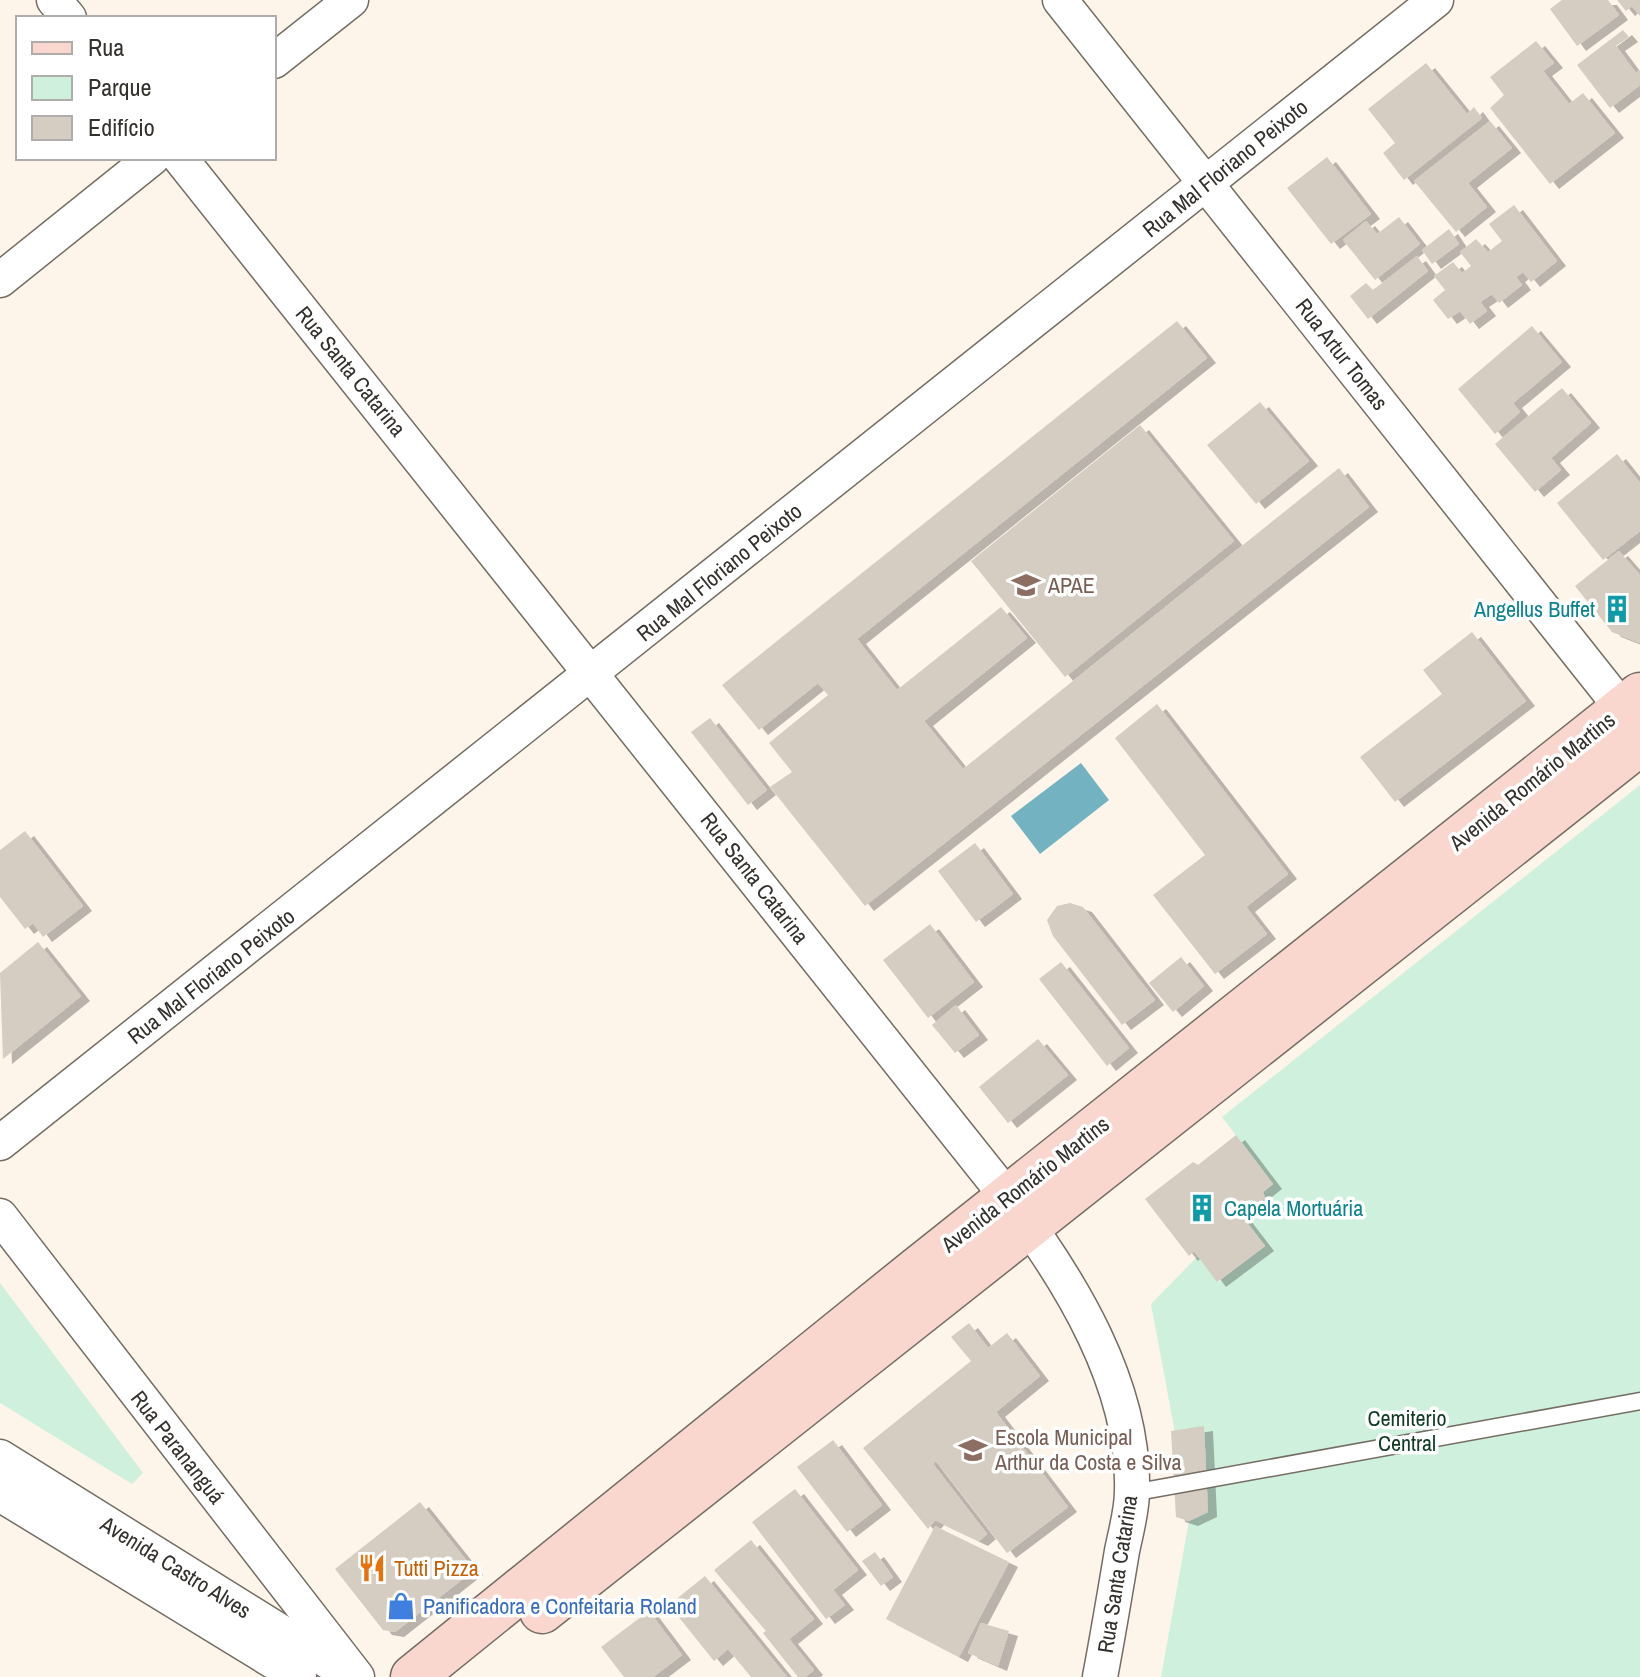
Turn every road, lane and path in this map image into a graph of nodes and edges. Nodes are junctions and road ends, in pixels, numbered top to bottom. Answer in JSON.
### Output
{"nodes":[{"id":1,"x":54,"y":0,"type":"edge"},
{"id":2,"x":351,"y":0,"type":"edge"},
{"id":3,"x":1060,"y":0,"type":"edge"},
{"id":4,"x":1436,"y":0,"type":"edge"},
{"id":5,"x":67,"y":16,"type":"edge"},
{"id":6,"x":276,"y":59,"type":"edge"},
{"id":7,"x":150,"y":160,"type":"edge"},
{"id":8,"x":182,"y":160,"type":"edge"},
{"id":9,"x":1207,"y":182,"type":"junction"},
{"id":10,"x":0,"y":280,"type":"edge"},
{"id":11,"x":593,"y":673,"type":"junction"},
{"id":12,"x":1636,"y":719,"type":"edge"},
{"id":13,"x":0,"y":1143,"type":"edge"},
{"id":14,"x":1019,"y":1212,"type":"junction"},
{"id":15,"x":0,"y":1216,"type":"edge"},
{"id":16,"x":1640,"y":1401,"type":"edge"},
{"id":17,"x":0,"y":1457,"type":"edge"},
{"id":18,"x":1132,"y":1493,"type":"junction"},
{"id":19,"x":0,"y":1494,"type":"edge"},
{"id":20,"x":299,"y":1677,"type":"edge"},
{"id":21,"x":355,"y":1677,"type":"edge"},
{"id":22,"x":413,"y":1677,"type":"edge"},
{"id":23,"x":459,"y":1677,"type":"edge"},
{"id":24,"x":1100,"y":1677,"type":"edge"}],
"edges":[{"from":1,"to":5,"type":"street"},
{"from":2,"to":6,"type":"street"},
{"from":3,"to":9,"type":"street","name":"Rua Artur Tomas"},
{"from":4,"to":9,"type":"street","name":"Rua Mal Floriano Peixoto"},
{"from":7,"to":10,"type":"street"},
{"from":8,"to":11,"type":"street","name":"Rua Santa Catarina"},
{"from":9,"to":11,"type":"street","name":"Rua Mal Floriano Peixoto"},
{"from":9,"to":12,"type":"street","name":"Rua Artur Tomas"},
{"from":11,"to":13,"type":"street","name":"Rua Mal Floriano Peixoto"},
{"from":11,"to":14,"type":"street","name":"Rua Santa Catarina"},
{"from":12,"to":14,"type":"main road","name":"Avenida Romário Martins"},
{"from":14,"to":18,"type":"street","name":"Rua Santa Catarina"},
{"from":14,"to":22,"type":"main road","name":"Avenida Romário Martins"},
{"from":14,"to":23,"type":"main road","name":"Avenida Romário Martins"},
{"from":15,"to":21,"type":"street","name":"Rua Parananguá"},
{"from":16,"to":18,"type":"lane"},
{"from":17,"to":21,"type":"street","name":"Avenida Castro Alves"},
{"from":18,"to":24,"type":"street","name":"Rua Santa Catarina"},
{"from":19,"to":20,"type":"street","name":"Avenida Castro Alves"}]}
